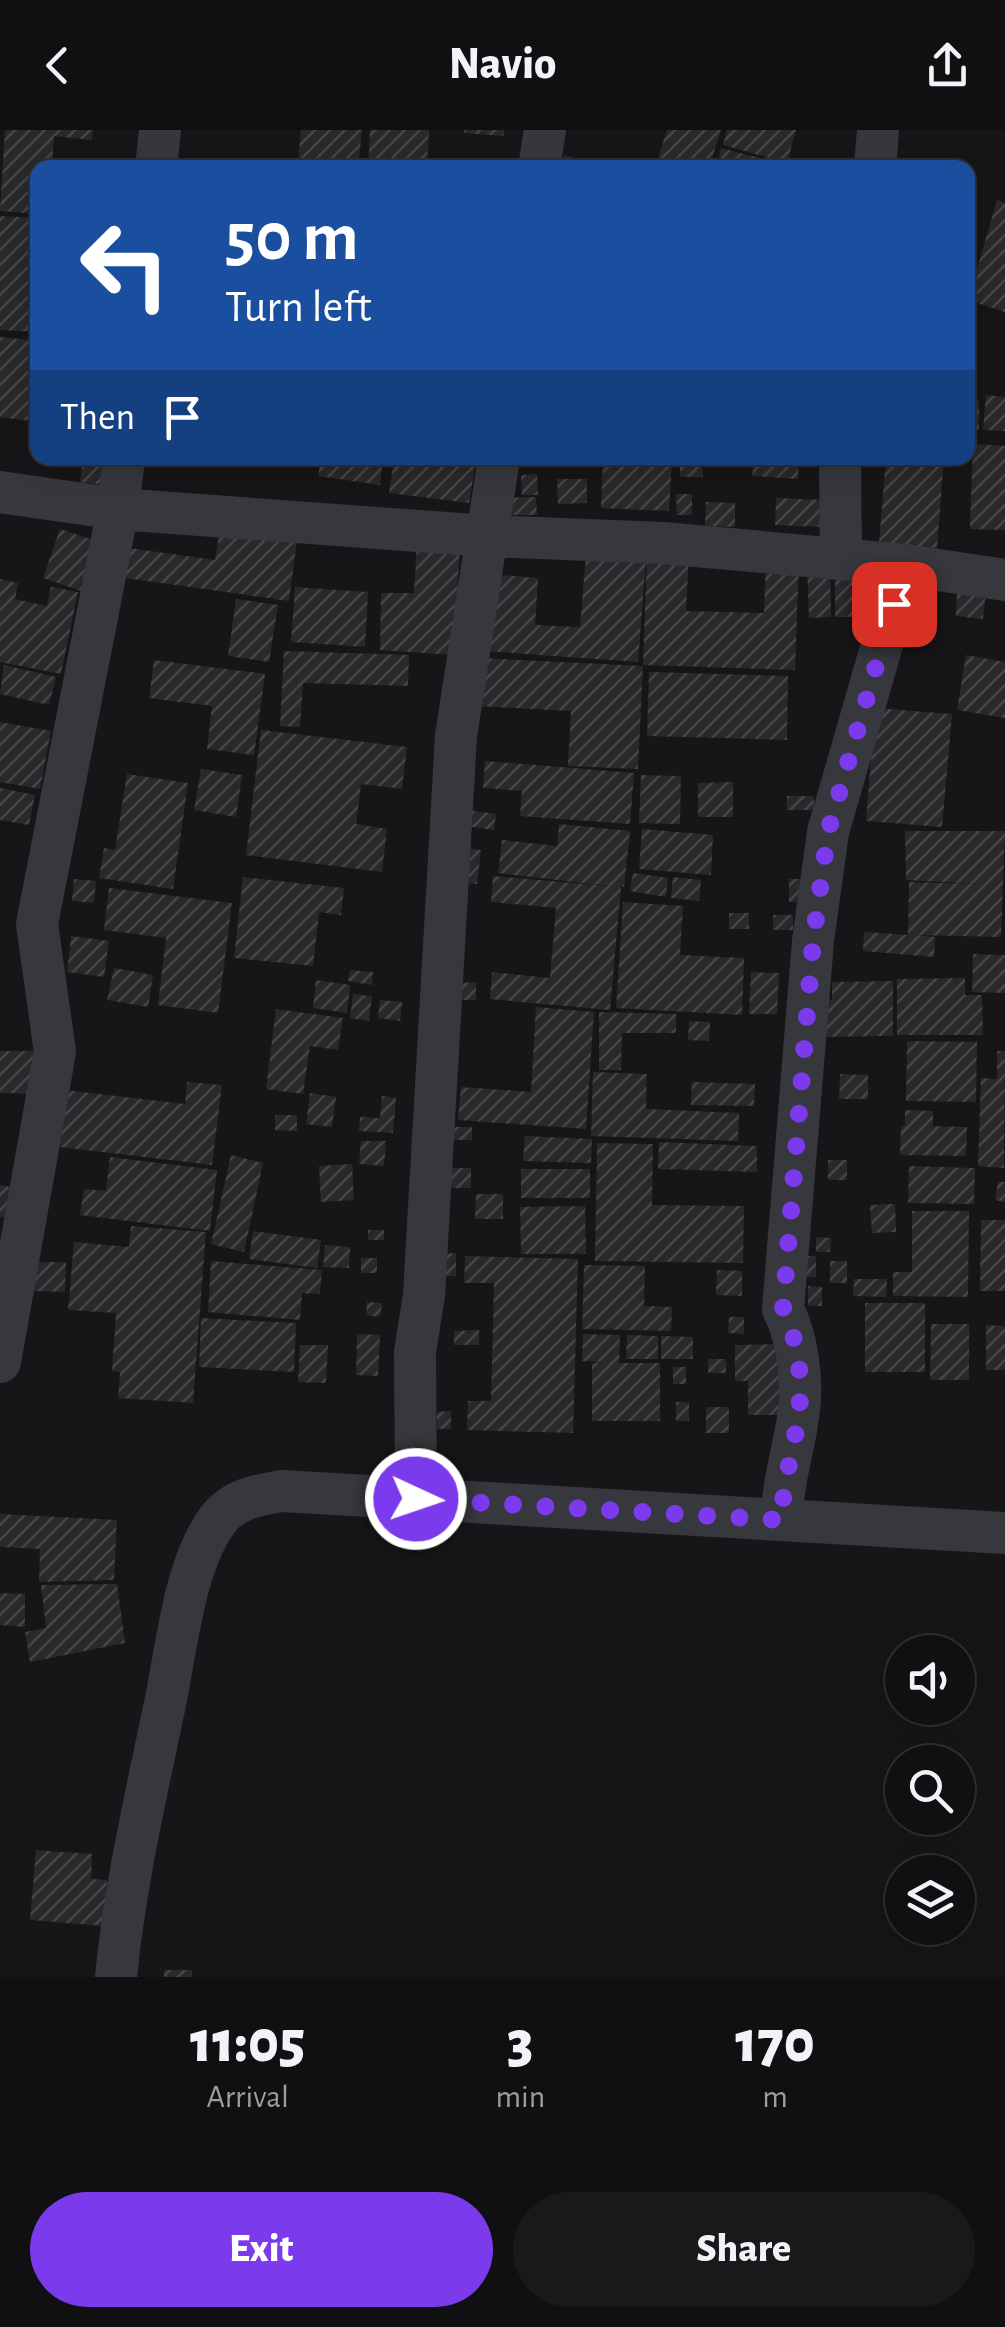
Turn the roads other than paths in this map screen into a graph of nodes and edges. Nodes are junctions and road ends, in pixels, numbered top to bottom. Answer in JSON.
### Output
{"nodes":[{"id":1,"x":160,"y":130,"type":"edge"},
{"id":2,"x":545,"y":130,"type":"edge"},
{"id":3,"x":878,"y":130,"type":"edge"},
{"id":4,"x":157,"y":160,"type":"edge"},
{"id":5,"x":541,"y":160,"type":"edge"},
{"id":6,"x":876,"y":160,"type":"edge"},
{"id":7,"x":123,"y":465,"type":"edge"},
{"id":8,"x":498,"y":465,"type":"edge"},
{"id":9,"x":840,"y":465,"type":"edge"},
{"id":10,"x":0,"y":492,"type":"edge"},
{"id":11,"x":118,"y":509,"type":"junction"},
{"id":12,"x":487,"y":536,"type":"junction"},
{"id":13,"x":841,"y":559,"type":"junction"},
{"id":14,"x":906,"y":565,"type":"junction"},
{"id":15,"x":1005,"y":580,"type":"edge"},
{"id":16,"x":0,"y":1362,"type":"edge"},
{"id":17,"x":416,"y":1499,"type":"junction"},
{"id":18,"x":782,"y":1520,"type":"junction"},
{"id":19,"x":1005,"y":1532,"type":"edge"},
{"id":20,"x":116,"y":1977,"type":"edge"}],
"edges":[{"from":1,"to":4,"type":"street"},
{"from":2,"to":5,"type":"street"},
{"from":3,"to":6,"type":"street"},
{"from":7,"to":11,"type":"street"},
{"from":8,"to":12,"type":"street"},
{"from":9,"to":13,"type":"street"},
{"from":10,"to":11,"type":"street"},
{"from":11,"to":12,"type":"street"},
{"from":11,"to":16,"type":"street"},
{"from":12,"to":13,"type":"street"},
{"from":12,"to":17,"type":"street"},
{"from":13,"to":14,"type":"street"},
{"from":14,"to":15,"type":"street"},
{"from":14,"to":18,"type":"street"},
{"from":17,"to":18,"type":"street"},
{"from":17,"to":20,"type":"street"},
{"from":18,"to":19,"type":"street"}]}
